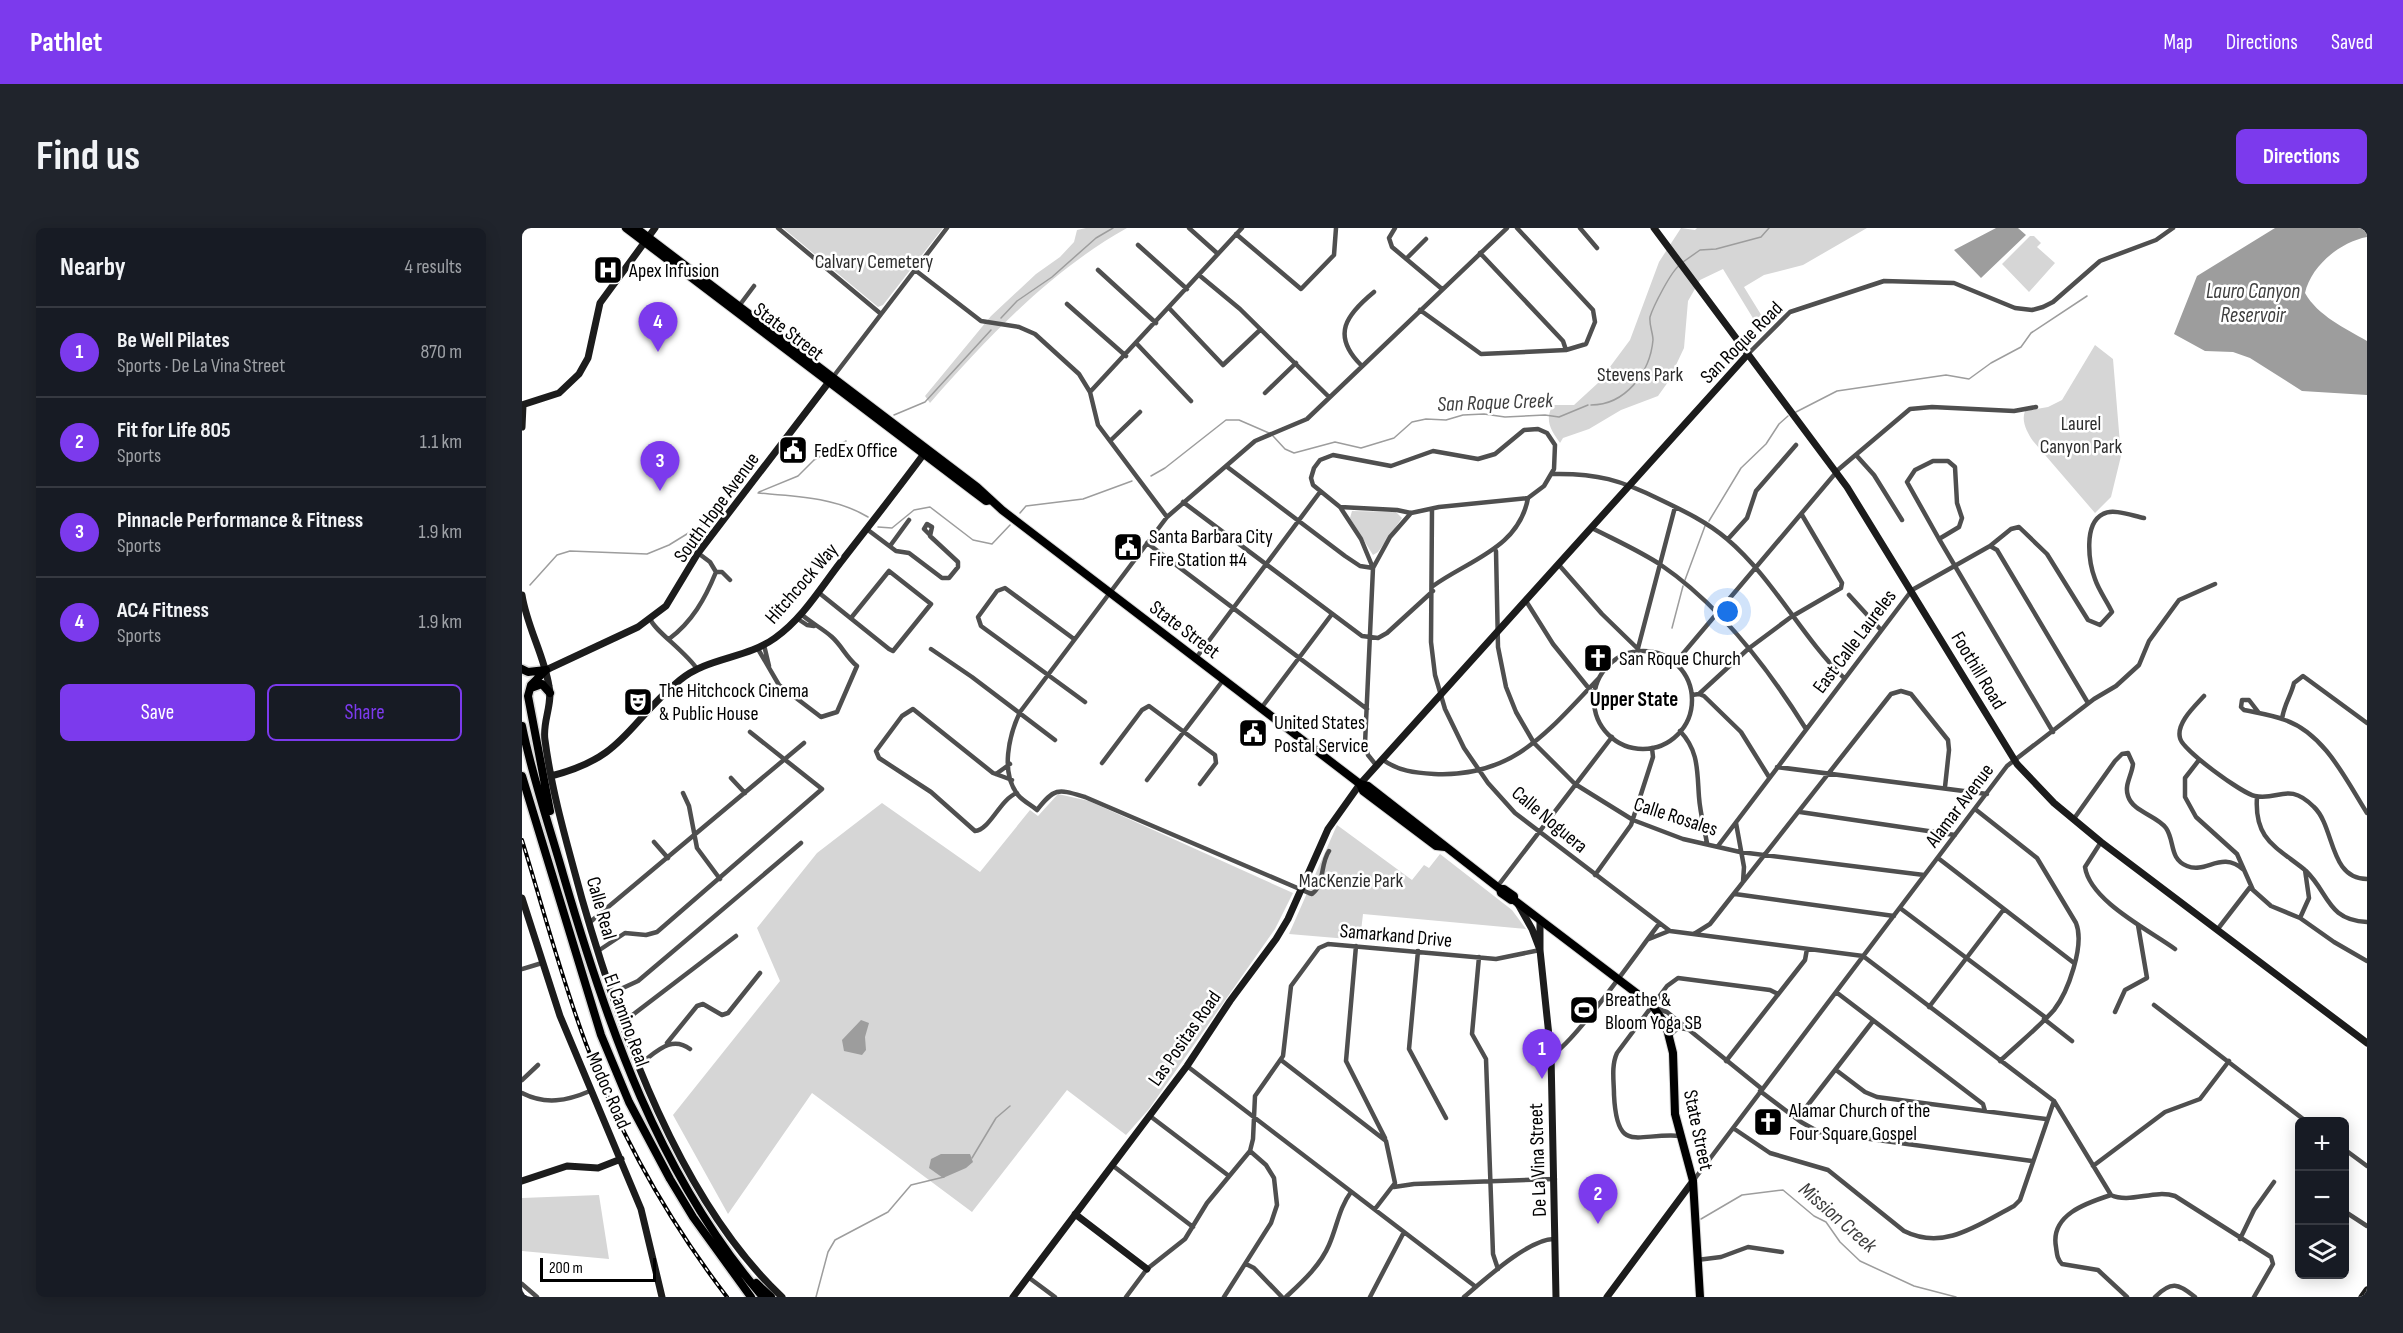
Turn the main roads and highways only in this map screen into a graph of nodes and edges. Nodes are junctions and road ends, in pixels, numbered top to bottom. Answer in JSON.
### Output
{"nodes":[{"id":1,"x":626,"y":228,"type":"edge"},
{"id":2,"x":636,"y":228,"type":"edge"},
{"id":3,"x":647,"y":240,"type":"junction"},
{"id":4,"x":522,"y":669,"type":"edge"},
{"id":5,"x":529,"y":690,"type":"junction"},
{"id":6,"x":550,"y":693,"type":"road end"},
{"id":7,"x":522,"y":726,"type":"edge"},
{"id":8,"x":522,"y":776,"type":"edge"},
{"id":9,"x":551,"y":832,"type":"junction"},
{"id":10,"x":737,"y":1265,"type":"junction"},
{"id":11,"x":750,"y":1297,"type":"edge"},
{"id":12,"x":763,"y":1297,"type":"edge"},
{"id":13,"x":771,"y":1297,"type":"edge"},
{"id":14,"x":1700,"y":1297,"type":"edge"}],
"edges":[{"from":1,"to":3,"type":"main road","name":"State Street"},
{"from":2,"to":3,"type":"main road","name":"State Street"},
{"from":3,"to":14,"type":"main road","name":"State Street"},
{"from":4,"to":5,"type":"highway"},
{"from":5,"to":6,"type":"highway"},
{"from":5,"to":9,"type":"highway"},
{"from":7,"to":9,"type":"highway","name":"El Camino Real"},
{"from":8,"to":11,"type":"highway","name":"El Camino Real"},
{"from":9,"to":10,"type":"highway","name":"El Camino Real"},
{"from":10,"to":12,"type":"highway","name":"El Camino Real"},
{"from":10,"to":13,"type":"highway"}]}
